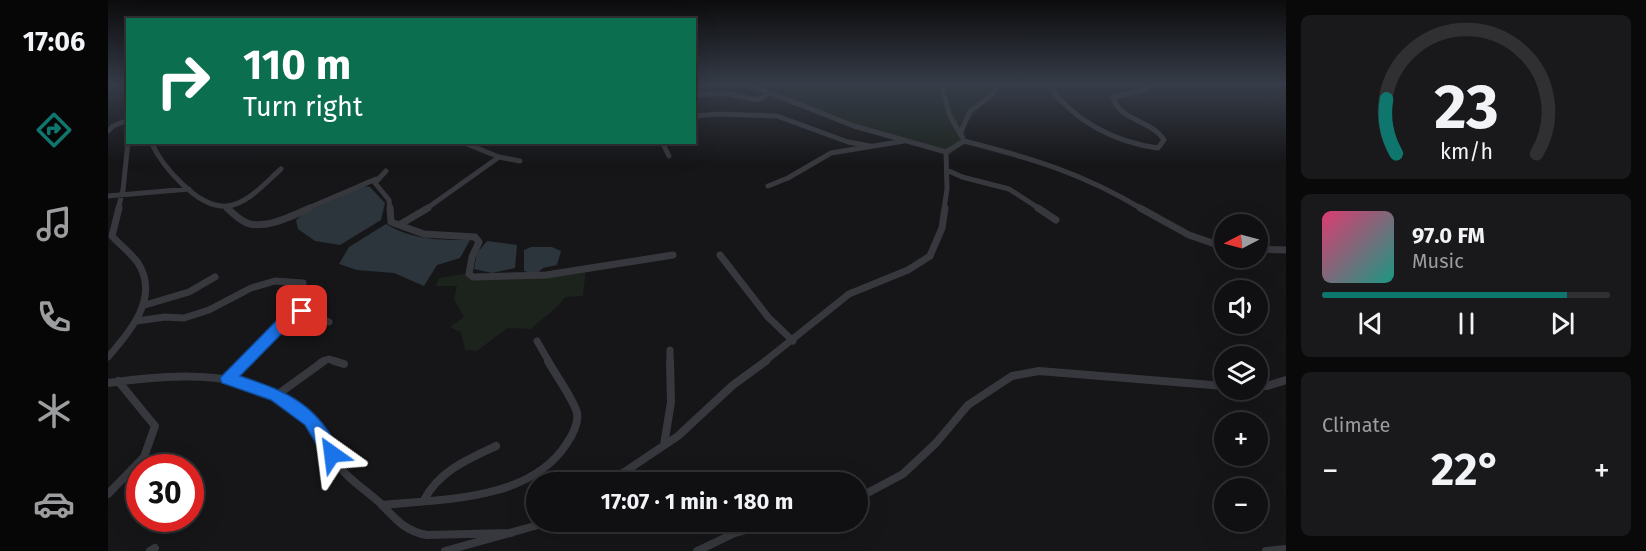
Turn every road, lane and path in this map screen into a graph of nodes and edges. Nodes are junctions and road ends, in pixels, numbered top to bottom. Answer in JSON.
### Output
{"nodes":[{"id":1,"x":815,"y":111,"type":"edge"},
{"id":2,"x":948,"y":111,"type":"edge"},
{"id":3,"x":970,"y":111,"type":"edge"},
{"id":4,"x":1069,"y":111,"type":"edge"},
{"id":5,"x":1122,"y":111,"type":"edge"},
{"id":6,"x":696,"y":116,"type":"edge"},
{"id":7,"x":126,"y":121,"type":"edge"},
{"id":8,"x":108,"y":131,"type":"edge"},
{"id":9,"x":960,"y":134,"type":"junction"},
{"id":10,"x":907,"y":141,"type":"junction"},
{"id":11,"x":964,"y":141,"type":"junction"},
{"id":12,"x":128,"y":144,"type":"edge"},
{"id":13,"x":152,"y":144,"type":"edge"},
{"id":14,"x":467,"y":144,"type":"edge"},
{"id":15,"x":663,"y":144,"type":"edge"},
{"id":16,"x":870,"y":146,"type":"junction"},
{"id":17,"x":946,"y":152,"type":"junction"},
{"id":18,"x":669,"y":156,"type":"dead end"},
{"id":19,"x":499,"y":157,"type":"junction"},
{"id":20,"x":520,"y":161,"type":"dead end"},
{"id":21,"x":281,"y":169,"type":"dead end"},
{"id":22,"x":947,"y":170,"type":"junction"},
{"id":23,"x":386,"y":171,"type":"dead end"},
{"id":24,"x":376,"y":179,"type":"junction"},
{"id":25,"x":768,"y":186,"type":"dead end"},
{"id":26,"x":189,"y":189,"type":"junction"},
{"id":27,"x":122,"y":194,"type":"junction"},
{"id":28,"x":108,"y":196,"type":"edge"},
{"id":29,"x":226,"y":207,"type":"junction"},
{"id":30,"x":1056,"y":220,"type":"dead end"},
{"id":31,"x":399,"y":225,"type":"junction"},
{"id":32,"x":110,"y":237,"type":"edge"},
{"id":33,"x":1214,"y":244,"type":"edge"},
{"id":34,"x":1268,"y":249,"type":"edge"},
{"id":35,"x":1286,"y":250,"type":"edge"},
{"id":36,"x":673,"y":255,"type":"dead end"},
{"id":37,"x":720,"y":255,"type":"dead end"},
{"id":38,"x":215,"y":277,"type":"dead end"},
{"id":39,"x":303,"y":283,"type":"dead end"},
{"id":40,"x":145,"y":305,"type":"junction"},
{"id":41,"x":137,"y":321,"type":"junction"},
{"id":42,"x":329,"y":322,"type":"dead end"},
{"id":43,"x":537,"y":341,"type":"dead end"},
{"id":44,"x":793,"y":341,"type":"junction"},
{"id":45,"x":670,"y":350,"type":"dead end"},
{"id":46,"x":108,"y":357,"type":"edge"},
{"id":47,"x":344,"y":363,"type":"dead end"},
{"id":48,"x":228,"y":378,"type":"junction"},
{"id":49,"x":1286,"y":380,"type":"edge"},
{"id":50,"x":113,"y":382,"type":"edge"},
{"id":51,"x":1214,"y":385,"type":"edge"},
{"id":52,"x":1268,"y":386,"type":"edge"},
{"id":53,"x":276,"y":395,"type":"junction"},
{"id":54,"x":664,"y":445,"type":"junction"},
{"id":55,"x":496,"y":446,"type":"dead end"},
{"id":56,"x":624,"y":472,"type":"edge"},
{"id":57,"x":868,"y":493,"type":"edge"},
{"id":58,"x":108,"y":494,"type":"edge"},
{"id":59,"x":424,"y":500,"type":"junction"},
{"id":60,"x":382,"y":505,"type":"junction"},
{"id":61,"x":526,"y":528,"type":"edge"},
{"id":62,"x":511,"y":532,"type":"junction"},
{"id":63,"x":735,"y":532,"type":"edge"},
{"id":64,"x":1286,"y":549,"type":"edge"},
{"id":65,"x":445,"y":551,"type":"edge"},
{"id":66,"x":697,"y":551,"type":"edge"},
{"id":67,"x":1266,"y":551,"type":"edge"}],
"edges":[{"from":1,"to":10,"type":"street"},
{"from":2,"to":9,"type":"street"},
{"from":3,"to":9,"type":"street"},
{"from":4,"to":5,"type":"street"},
{"from":6,"to":16,"type":"street"},
{"from":7,"to":8,"type":"street"},
{"from":9,"to":11,"type":"street"},
{"from":10,"to":16,"type":"street"},
{"from":10,"to":17,"type":"street"},
{"from":11,"to":17,"type":"street"},
{"from":11,"to":33,"type":"street"},
{"from":12,"to":27,"type":"street"},
{"from":13,"to":26,"type":"street"},
{"from":14,"to":19,"type":"street"},
{"from":15,"to":18,"type":"street"},
{"from":16,"to":25,"type":"street"},
{"from":17,"to":22,"type":"street"},
{"from":19,"to":20,"type":"street"},
{"from":19,"to":31,"type":"street"},
{"from":21,"to":29,"type":"street"},
{"from":22,"to":30,"type":"street"},
{"from":22,"to":44,"type":"street"},
{"from":23,"to":24,"type":"street"},
{"from":24,"to":29,"type":"street"},
{"from":24,"to":31,"type":"street"},
{"from":26,"to":27,"type":"street"},
{"from":26,"to":29,"type":"street"},
{"from":27,"to":28,"type":"street"},
{"from":27,"to":32,"type":"street"},
{"from":31,"to":36,"type":"street"},
{"from":32,"to":40,"type":"street"},
{"from":34,"to":35,"type":"street"},
{"from":37,"to":44,"type":"street"},
{"from":38,"to":40,"type":"street"},
{"from":39,"to":41,"type":"street"},
{"from":40,"to":41,"type":"street"},
{"from":41,"to":46,"type":"street"},
{"from":42,"to":48,"type":"street"},
{"from":43,"to":59,"type":"street"},
{"from":44,"to":54,"type":"street"},
{"from":45,"to":54,"type":"street"},
{"from":47,"to":53,"type":"street"},
{"from":48,"to":50,"type":"street"},
{"from":48,"to":53,"type":"street"},
{"from":49,"to":52,"type":"street"},
{"from":50,"to":58,"type":"street"},
{"from":51,"to":57,"type":"street"},
{"from":53,"to":60,"type":"street"},
{"from":54,"to":56,"type":"street"},
{"from":55,"to":59,"type":"street"},
{"from":59,"to":60,"type":"street"},
{"from":60,"to":62,"type":"street"},
{"from":61,"to":62,"type":"street"},
{"from":62,"to":65,"type":"street"},
{"from":63,"to":66,"type":"street"},
{"from":64,"to":67,"type":"street"}]}
